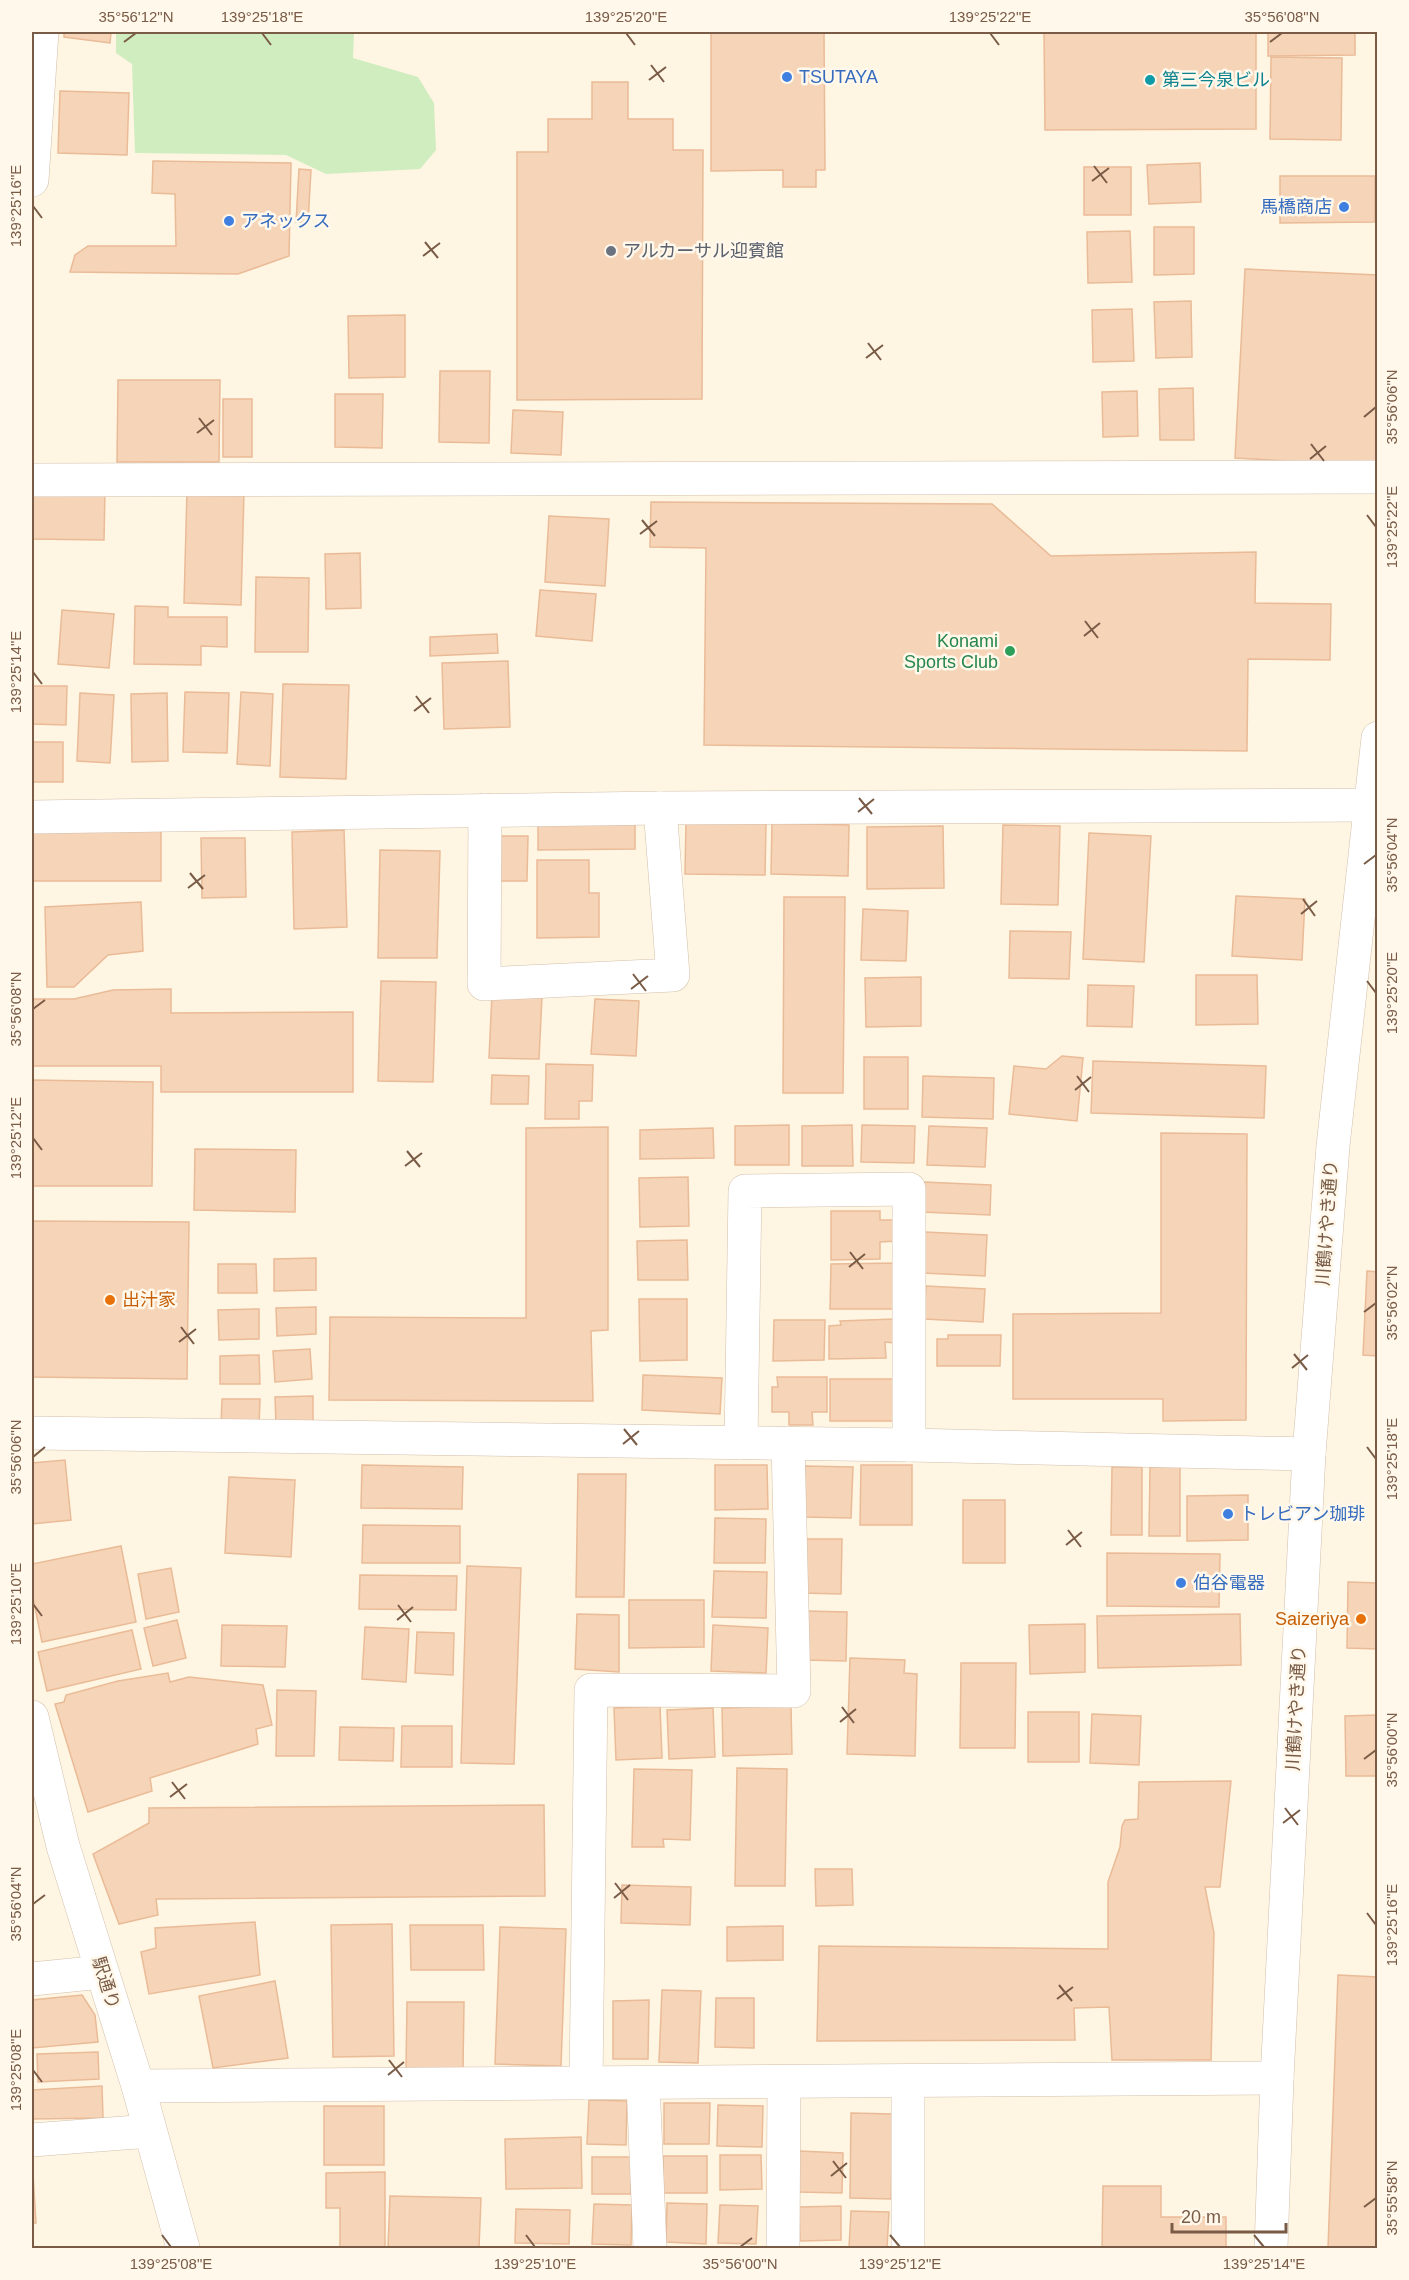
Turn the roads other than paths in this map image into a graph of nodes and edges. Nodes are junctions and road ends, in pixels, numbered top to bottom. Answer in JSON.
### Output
{"nodes":[{"id":1,"x":42,"y":32,"type":"edge"},
{"id":2,"x":32,"y":180,"type":"edge"},
{"id":3,"x":1377,"y":477,"type":"edge"},
{"id":4,"x":32,"y":480,"type":"edge"},
{"id":5,"x":1377,"y":738,"type":"edge"},
{"id":6,"x":1370,"y":805,"type":"junction"},
{"id":7,"x":660,"y":808,"type":"junction"},
{"id":8,"x":485,"y":810,"type":"junction"},
{"id":9,"x":32,"y":817,"type":"edge"},
{"id":10,"x":32,"y":1433,"type":"edge"},
{"id":11,"x":741,"y":1443,"type":"junction"},
{"id":12,"x":788,"y":1443,"type":"junction"},
{"id":13,"x":909,"y":1445,"type":"junction"},
{"id":14,"x":1309,"y":1454,"type":"junction"},
{"id":15,"x":32,"y":1717,"type":"edge"},
{"id":16,"x":102,"y":1972,"type":"junction"},
{"id":17,"x":32,"y":1979,"type":"edge"},
{"id":18,"x":1277,"y":2078,"type":"junction"},
{"id":19,"x":908,"y":2081,"type":"junction"},
{"id":20,"x":784,"y":2082,"type":"junction"},
{"id":21,"x":643,"y":2083,"type":"junction"},
{"id":22,"x":586,"y":2084,"type":"junction"},
{"id":23,"x":138,"y":2086,"type":"junction"},
{"id":24,"x":150,"y":2131,"type":"junction"},
{"id":25,"x":32,"y":2140,"type":"edge"},
{"id":26,"x":183,"y":2248,"type":"edge"},
{"id":27,"x":650,"y":2248,"type":"edge"},
{"id":28,"x":783,"y":2248,"type":"edge"},
{"id":29,"x":908,"y":2248,"type":"edge"},
{"id":30,"x":1271,"y":2248,"type":"edge"}],
"edges":[{"from":1,"to":2,"type":"street"},
{"from":3,"to":4,"type":"street"},
{"from":5,"to":6,"type":"street","name":"川鶴けやき通り"},
{"from":6,"to":7,"type":"street"},
{"from":6,"to":14,"type":"street","name":"川鶴けやき通り"},
{"from":7,"to":8,"type":"street"},
{"from":7,"to":8,"type":"street"},
{"from":8,"to":9,"type":"street"},
{"from":10,"to":11,"type":"street"},
{"from":11,"to":12,"type":"street"},
{"from":11,"to":13,"type":"street"},
{"from":12,"to":13,"type":"street"},
{"from":12,"to":22,"type":"street"},
{"from":13,"to":14,"type":"street"},
{"from":14,"to":18,"type":"street","name":"川鶴けやき通り"},
{"from":15,"to":16,"type":"street","name":"駅通り"},
{"from":16,"to":17,"type":"street"},
{"from":16,"to":23,"type":"street","name":"駅通り"},
{"from":18,"to":19,"type":"street"},
{"from":18,"to":30,"type":"street","name":"川鶴けやき通り"},
{"from":19,"to":20,"type":"street"},
{"from":19,"to":29,"type":"street"},
{"from":20,"to":21,"type":"street"},
{"from":20,"to":28,"type":"street"},
{"from":21,"to":22,"type":"street"},
{"from":21,"to":27,"type":"street"},
{"from":22,"to":23,"type":"street"},
{"from":23,"to":24,"type":"street","name":"駅通り"},
{"from":24,"to":25,"type":"street"},
{"from":24,"to":26,"type":"street","name":"駅通り"}]}
